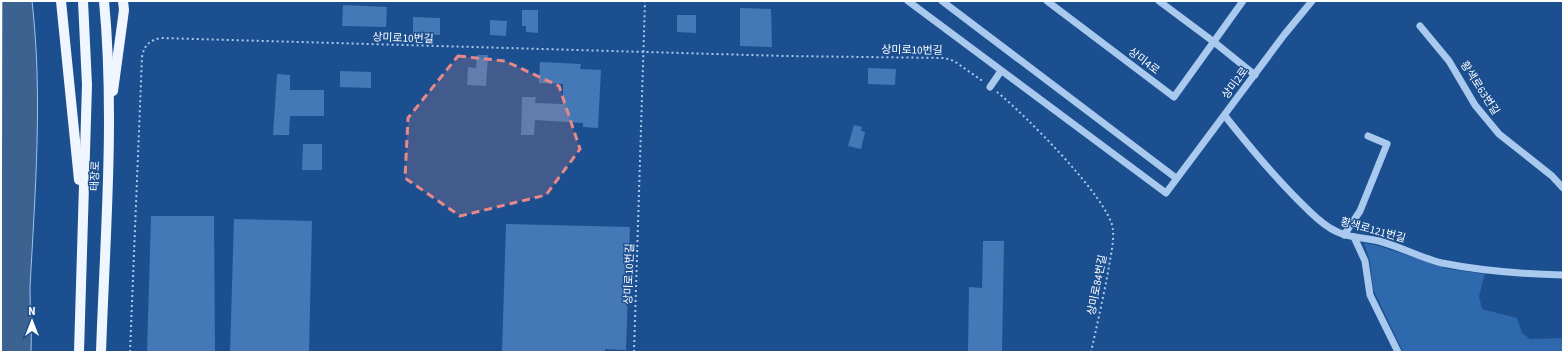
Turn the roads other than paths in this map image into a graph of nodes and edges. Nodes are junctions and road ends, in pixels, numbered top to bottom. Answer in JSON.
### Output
{"nodes":[{"id":1,"x":61,"y":1,"type":"edge"},
{"id":2,"x":83,"y":1,"type":"edge"},
{"id":3,"x":104,"y":1,"type":"edge"},
{"id":4,"x":123,"y":1,"type":"edge"},
{"id":5,"x":908,"y":1,"type":"edge"},
{"id":6,"x":942,"y":1,"type":"edge"},
{"id":7,"x":1047,"y":1,"type":"edge"},
{"id":8,"x":1159,"y":1,"type":"edge"},
{"id":9,"x":1243,"y":1,"type":"edge"},
{"id":10,"x":1312,"y":1,"type":"edge"},
{"id":11,"x":1420,"y":26,"type":"dead end"},
{"id":12,"x":1214,"y":42,"type":"junction"},
{"id":13,"x":1001,"y":71,"type":"junction"},
{"id":14,"x":1255,"y":75,"type":"junction"},
{"id":15,"x":990,"y":86,"type":"road end"},
{"id":16,"x":1225,"y":116,"type":"junction"},
{"id":17,"x":108,"y":123,"type":"junction"},
{"id":18,"x":1368,"y":136,"type":"dead end"},
{"id":19,"x":1176,"y":178,"type":"junction"},
{"id":20,"x":1563,"y":188,"type":"edge"},
{"id":21,"x":83,"y":216,"type":"junction"},
{"id":22,"x":1344,"y":235,"type":"junction"},
{"id":23,"x":1354,"y":237,"type":"junction"},
{"id":24,"x":1563,"y":275,"type":"edge"},
{"id":25,"x":79,"y":352,"type":"edge"},
{"id":26,"x":101,"y":352,"type":"edge"},
{"id":27,"x":1398,"y":352,"type":"edge"}],
"edges":[{"from":1,"to":21,"type":"main road"},
{"from":2,"to":21,"type":"main road","name":"태장로"},
{"from":3,"to":17,"type":"main road","name":"태장로"},
{"from":4,"to":17,"type":"main road"},
{"from":5,"to":13,"type":"street"},
{"from":6,"to":19,"type":"street"},
{"from":7,"to":12,"type":"street","name":"상미4로"},
{"from":8,"to":12,"type":"street"},
{"from":9,"to":12,"type":"street","name":"상미4로"},
{"from":10,"to":14,"type":"street","name":"상미2로"},
{"from":11,"to":20,"type":"street","name":"황색로63번길"},
{"from":12,"to":14,"type":"street"},
{"from":13,"to":15,"type":"street"},
{"from":13,"to":19,"type":"street","name":"상미2로"},
{"from":14,"to":16,"type":"street","name":"상미2로"},
{"from":16,"to":19,"type":"street","name":"상미2로"},
{"from":16,"to":22,"type":"street","name":"황색로121번길"},
{"from":17,"to":26,"type":"main road","name":"태장로"},
{"from":18,"to":22,"type":"street"},
{"from":21,"to":25,"type":"main road","name":"태장로"},
{"from":22,"to":23,"type":"street","name":"황색로121번길"},
{"from":23,"to":24,"type":"street","name":"황색로121번길"},
{"from":23,"to":27,"type":"street"}]}
